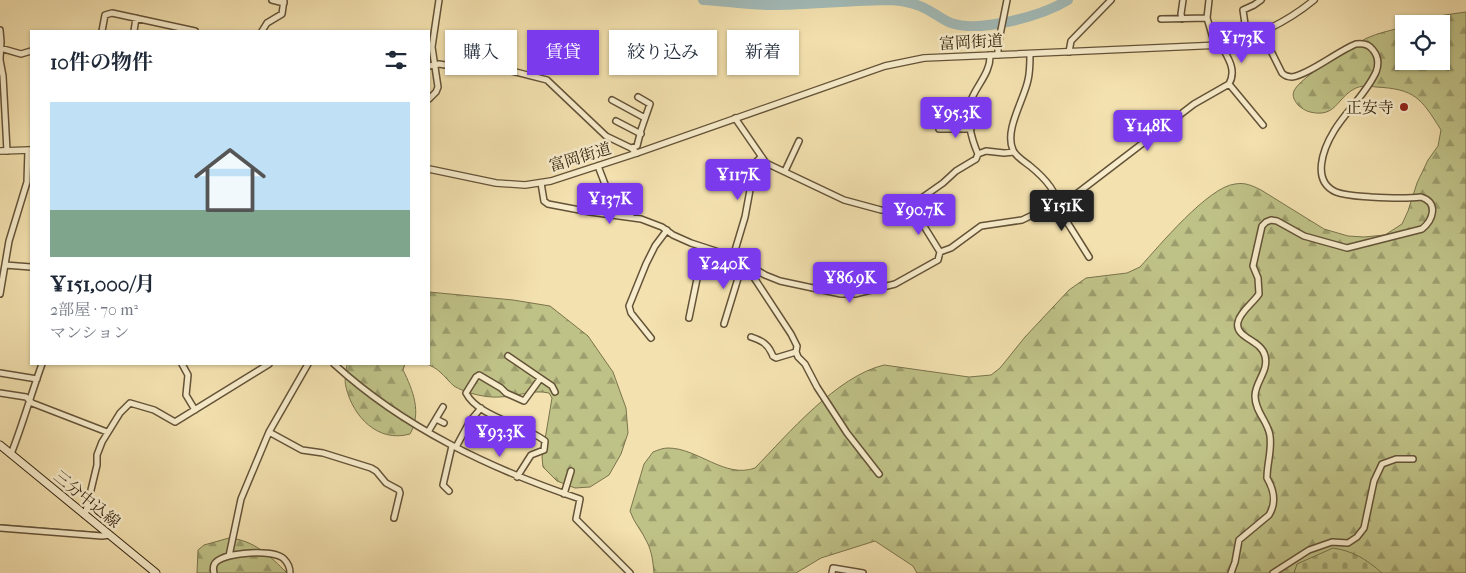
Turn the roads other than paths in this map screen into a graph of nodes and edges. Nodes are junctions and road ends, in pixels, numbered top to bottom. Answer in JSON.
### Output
{"nodes":[{"id":1,"x":272,"y":0,"type":"edge"},
{"id":2,"x":439,"y":0,"type":"edge"},
{"id":3,"x":1007,"y":0,"type":"edge"},
{"id":4,"x":1111,"y":0,"type":"edge"},
{"id":5,"x":1183,"y":0,"type":"edge"},
{"id":6,"x":1209,"y":0,"type":"edge"},
{"id":7,"x":1261,"y":0,"type":"edge"},
{"id":8,"x":1314,"y":0,"type":"edge"},
{"id":9,"x":284,"y":1,"type":"edge"},
{"id":10,"x":136,"y":18,"type":"junction"},
{"id":11,"x":1207,"y":18,"type":"junction"},
{"id":12,"x":1161,"y":19,"type":"dead end"},
{"id":13,"x":1182,"y":19,"type":"junction"},
{"id":14,"x":0,"y":30,"type":"edge"},
{"id":15,"x":102,"y":30,"type":"edge"},
{"id":16,"x":134,"y":30,"type":"edge"},
{"id":17,"x":190,"y":30,"type":"edge"},
{"id":18,"x":263,"y":30,"type":"edge"},
{"id":19,"x":1262,"y":33,"type":"junction"},
{"id":20,"x":1247,"y":38,"type":"junction"},
{"id":21,"x":1218,"y":45,"type":"junction"},
{"id":22,"x":0,"y":48,"type":"edge"},
{"id":23,"x":30,"y":51,"type":"edge"},
{"id":24,"x":1069,"y":52,"type":"junction"},
{"id":25,"x":1030,"y":54,"type":"junction"},
{"id":26,"x":990,"y":55,"type":"junction"},
{"id":27,"x":998,"y":55,"type":"junction"},
{"id":28,"x":0,"y":59,"type":"edge"},
{"id":29,"x":431,"y":66,"type":"edge"},
{"id":30,"x":1229,"y":84,"type":"junction"},
{"id":31,"x":638,"y":97,"type":"dead end"},
{"id":32,"x":430,"y":98,"type":"edge"},
{"id":33,"x":612,"y":100,"type":"dead end"},
{"id":34,"x":645,"y":118,"type":"junction"},
{"id":35,"x":734,"y":118,"type":"junction"},
{"id":36,"x":616,"y":121,"type":"dead end"},
{"id":37,"x":1263,"y":124,"type":"dead end"},
{"id":38,"x":939,"y":129,"type":"dead end"},
{"id":39,"x":970,"y":129,"type":"junction"},
{"id":40,"x":641,"y":134,"type":"junction"},
{"id":41,"x":799,"y":141,"type":"dead end"},
{"id":42,"x":631,"y":148,"type":"junction"},
{"id":43,"x":30,"y":150,"type":"edge"},
{"id":44,"x":0,"y":151,"type":"edge"},
{"id":45,"x":7,"y":151,"type":"junction"},
{"id":46,"x":1014,"y":152,"type":"junction"},
{"id":47,"x":636,"y":153,"type":"junction"},
{"id":48,"x":978,"y":154,"type":"junction"},
{"id":49,"x":761,"y":157,"type":"junction"},
{"id":50,"x":598,"y":166,"type":"junction"},
{"id":51,"x":430,"y":169,"type":"edge"},
{"id":52,"x":785,"y":172,"type":"junction"},
{"id":53,"x":542,"y":182,"type":"junction"},
{"id":54,"x":1057,"y":202,"type":"junction"},
{"id":55,"x":907,"y":211,"type":"junction"},
{"id":56,"x":631,"y":217,"type":"junction"},
{"id":57,"x":666,"y":230,"type":"junction"},
{"id":58,"x":707,"y":249,"type":"junction"},
{"id":59,"x":940,"y":252,"type":"junction"},
{"id":60,"x":733,"y":257,"type":"junction"},
{"id":61,"x":1089,"y":257,"type":"dead end"},
{"id":62,"x":743,"y":262,"type":"junction"},
{"id":63,"x":4,"y":265,"type":"junction"},
{"id":64,"x":30,"y":267,"type":"edge"},
{"id":65,"x":0,"y":294,"type":"edge"},
{"id":66,"x":689,"y":318,"type":"dead end"},
{"id":67,"x":724,"y":324,"type":"dead end"},
{"id":68,"x":752,"y":337,"type":"dead end"},
{"id":69,"x":651,"y":338,"type":"dead end"},
{"id":70,"x":796,"y":352,"type":"junction"},
{"id":71,"x":508,"y":356,"type":"dead end"},
{"id":72,"x":42,"y":365,"type":"edge"},
{"id":73,"x":183,"y":365,"type":"edge"},
{"id":74,"x":267,"y":365,"type":"edge"},
{"id":75,"x":307,"y":365,"type":"edge"},
{"id":76,"x":335,"y":365,"type":"edge"},
{"id":77,"x":0,"y":373,"type":"edge"},
{"id":78,"x":37,"y":379,"type":"junction"},
{"id":79,"x":540,"y":379,"type":"junction"},
{"id":80,"x":555,"y":392,"type":"dead end"},
{"id":81,"x":0,"y":393,"type":"edge"},
{"id":82,"x":29,"y":400,"type":"junction"},
{"id":83,"x":443,"y":407,"type":"dead end"},
{"id":84,"x":481,"y":408,"type":"junction"},
{"id":85,"x":194,"y":410,"type":"junction"},
{"id":86,"x":436,"y":419,"type":"junction"},
{"id":87,"x":444,"y":423,"type":"dead end"},
{"id":88,"x":107,"y":432,"type":"junction"},
{"id":89,"x":269,"y":432,"type":"junction"},
{"id":90,"x":428,"y":432,"type":"junction"},
{"id":91,"x":0,"y":445,"type":"edge"},
{"id":92,"x":454,"y":447,"type":"junction"},
{"id":93,"x":10,"y":454,"type":"junction"},
{"id":94,"x":1413,"y":458,"type":"dead end"},
{"id":95,"x":571,"y":471,"type":"dead end"},
{"id":96,"x":879,"y":474,"type":"dead end"},
{"id":97,"x":517,"y":477,"type":"junction"},
{"id":98,"x":450,"y":491,"type":"dead end"},
{"id":99,"x":564,"y":494,"type":"junction"},
{"id":100,"x":85,"y":515,"type":"junction"},
{"id":101,"x":394,"y":518,"type":"dead end"},
{"id":102,"x":0,"y":528,"type":"edge"},
{"id":103,"x":110,"y":535,"type":"junction"},
{"id":104,"x":229,"y":556,"type":"junction"},
{"id":105,"x":156,"y":573,"type":"edge"},
{"id":106,"x":214,"y":573,"type":"edge"},
{"id":107,"x":290,"y":573,"type":"edge"},
{"id":108,"x":630,"y":573,"type":"edge"},
{"id":109,"x":832,"y":573,"type":"edge"},
{"id":110,"x":862,"y":573,"type":"edge"},
{"id":111,"x":1231,"y":573,"type":"edge"},
{"id":112,"x":1273,"y":573,"type":"edge"}],
"edges":[{"from":1,"to":9,"type":"street"},
{"from":2,"to":29,"type":"street"},
{"from":3,"to":27,"type":"street"},
{"from":4,"to":24,"type":"street"},
{"from":5,"to":13,"type":"street"},
{"from":6,"to":11,"type":"street"},
{"from":7,"to":20,"type":"street"},
{"from":8,"to":19,"type":"street","name":"富岡街道"},
{"from":9,"to":18,"type":"street"},
{"from":10,"to":15,"type":"street"},
{"from":10,"to":16,"type":"street"},
{"from":10,"to":17,"type":"street"},
{"from":11,"to":13,"type":"street"},
{"from":11,"to":21,"type":"street"},
{"from":12,"to":13,"type":"street"},
{"from":14,"to":22,"type":"street"},
{"from":19,"to":20,"type":"street","name":"富岡街道"},
{"from":19,"to":111,"type":"street"},
{"from":20,"to":21,"type":"street","name":"富岡街道"},
{"from":21,"to":24,"type":"street","name":"富岡街道"},
{"from":21,"to":30,"type":"street"},
{"from":22,"to":23,"type":"street"},
{"from":22,"to":28,"type":"street"},
{"from":24,"to":25,"type":"street","name":"富岡街道"},
{"from":25,"to":27,"type":"street","name":"富岡街道"},
{"from":25,"to":46,"type":"street"},
{"from":26,"to":27,"type":"street","name":"富岡街道"},
{"from":26,"to":35,"type":"street","name":"富岡街道"},
{"from":26,"to":39,"type":"street"},
{"from":28,"to":45,"type":"street"},
{"from":29,"to":32,"type":"street"},
{"from":29,"to":42,"type":"street"},
{"from":30,"to":37,"type":"street"},
{"from":30,"to":54,"type":"street"},
{"from":31,"to":34,"type":"street"},
{"from":33,"to":34,"type":"street"},
{"from":34,"to":40,"type":"street"},
{"from":35,"to":47,"type":"street","name":"富岡街道"},
{"from":35,"to":49,"type":"street"},
{"from":36,"to":40,"type":"street"},
{"from":38,"to":39,"type":"street"},
{"from":39,"to":48,"type":"street"},
{"from":40,"to":42,"type":"street"},
{"from":41,"to":52,"type":"street"},
{"from":42,"to":47,"type":"street"},
{"from":43,"to":45,"type":"street"},
{"from":43,"to":63,"type":"street"},
{"from":44,"to":45,"type":"street"},
{"from":46,"to":48,"type":"street"},
{"from":46,"to":54,"type":"street"},
{"from":47,"to":50,"type":"street","name":"富岡街道"},
{"from":48,"to":55,"type":"street"},
{"from":49,"to":52,"type":"street"},
{"from":49,"to":60,"type":"street"},
{"from":50,"to":53,"type":"street","name":"富岡街道"},
{"from":50,"to":56,"type":"street"},
{"from":51,"to":53,"type":"street","name":"富岡街道"},
{"from":52,"to":55,"type":"street"},
{"from":53,"to":56,"type":"street"},
{"from":54,"to":59,"type":"street"},
{"from":54,"to":61,"type":"street"},
{"from":55,"to":59,"type":"street"},
{"from":56,"to":57,"type":"street"},
{"from":57,"to":58,"type":"street"},
{"from":57,"to":69,"type":"street"},
{"from":58,"to":60,"type":"street"},
{"from":58,"to":66,"type":"street"},
{"from":59,"to":62,"type":"street"},
{"from":60,"to":62,"type":"street"},
{"from":62,"to":67,"type":"street"},
{"from":62,"to":70,"type":"street"},
{"from":63,"to":64,"type":"street"},
{"from":63,"to":65,"type":"street"},
{"from":68,"to":70,"type":"street"},
{"from":70,"to":96,"type":"street"},
{"from":71,"to":79,"type":"street"},
{"from":72,"to":78,"type":"street"},
{"from":73,"to":85,"type":"street"},
{"from":74,"to":85,"type":"street"},
{"from":75,"to":89,"type":"street"},
{"from":76,"to":90,"type":"street"},
{"from":77,"to":78,"type":"street"},
{"from":78,"to":82,"type":"street"},
{"from":79,"to":80,"type":"street"},
{"from":79,"to":84,"type":"street"},
{"from":81,"to":82,"type":"street"},
{"from":82,"to":88,"type":"street"},
{"from":82,"to":93,"type":"street"},
{"from":83,"to":86,"type":"street"},
{"from":84,"to":92,"type":"street"},
{"from":84,"to":97,"type":"street"},
{"from":85,"to":88,"type":"street"},
{"from":86,"to":87,"type":"street"},
{"from":86,"to":90,"type":"street"},
{"from":88,"to":100,"type":"street"},
{"from":89,"to":101,"type":"street"},
{"from":89,"to":104,"type":"street"},
{"from":90,"to":92,"type":"street"},
{"from":91,"to":93,"type":"main road","name":"三分中込線"},
{"from":92,"to":97,"type":"street"},
{"from":92,"to":98,"type":"street"},
{"from":93,"to":100,"type":"main road","name":"三分中込線"},
{"from":94,"to":112,"type":"street"},
{"from":95,"to":99,"type":"street"},
{"from":97,"to":99,"type":"street"},
{"from":99,"to":108,"type":"street"},
{"from":100,"to":103,"type":"main road","name":"三分中込線"},
{"from":102,"to":103,"type":"street"},
{"from":103,"to":105,"type":"main road","name":"三分中込線"},
{"from":104,"to":106,"type":"street"},
{"from":104,"to":107,"type":"street"},
{"from":109,"to":110,"type":"street"}]}
